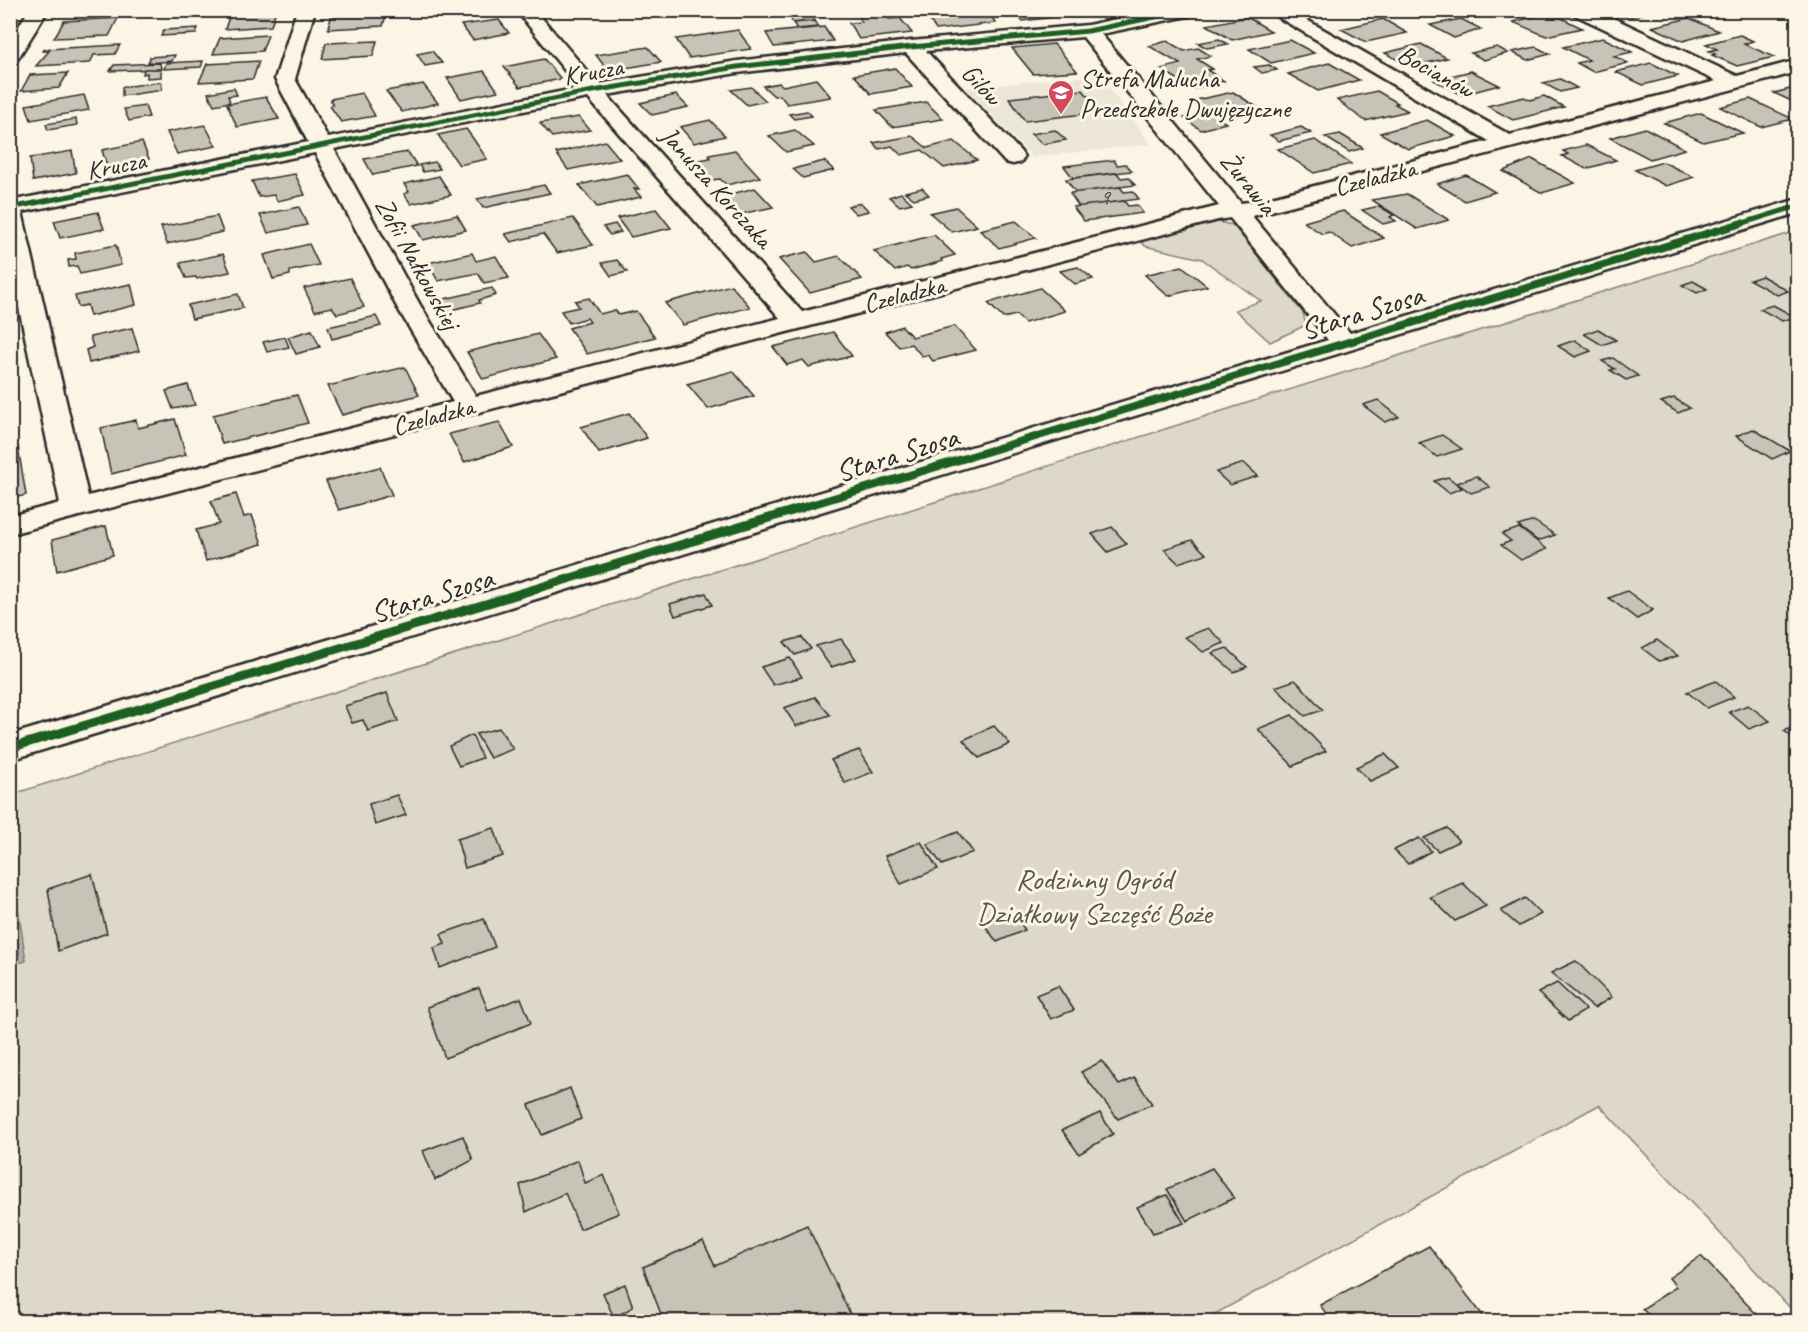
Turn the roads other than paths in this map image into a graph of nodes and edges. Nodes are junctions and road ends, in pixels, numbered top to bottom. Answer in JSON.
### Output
{"nodes":[{"id":1,"x":39,"y":10,"type":"edge"},
{"id":2,"x":306,"y":10,"type":"edge"},
{"id":3,"x":525,"y":10,"type":"edge"},
{"id":4,"x":1188,"y":10,"type":"edge"},
{"id":5,"x":1275,"y":10,"type":"edge"},
{"id":6,"x":1580,"y":10,"type":"edge"},
{"id":7,"x":1088,"y":32,"type":"junction"},
{"id":8,"x":911,"y":47,"type":"junction"},
{"id":9,"x":10,"y":56,"type":"edge"},
{"id":10,"x":1797,"y":66,"type":"edge"},
{"id":11,"x":1734,"y":82,"type":"junction"},
{"id":12,"x":593,"y":92,"type":"junction"},
{"id":13,"x":1509,"y":143,"type":"junction"},
{"id":14,"x":320,"y":146,"type":"junction"},
{"id":15,"x":1013,"y":157,"type":"dead end"},
{"id":16,"x":1797,"y":206,"type":"edge"},
{"id":17,"x":10,"y":208,"type":"edge"},
{"id":18,"x":1234,"y":211,"type":"junction"},
{"id":19,"x":796,"y":321,"type":"junction"},
{"id":20,"x":1344,"y":343,"type":"junction"},
{"id":21,"x":469,"y":407,"type":"junction"},
{"id":22,"x":76,"y":508,"type":"junction"},
{"id":23,"x":10,"y":525,"type":"edge"},
{"id":24,"x":10,"y":748,"type":"edge"}],
"edges":[{"from":1,"to":9,"type":"street"},
{"from":2,"to":14,"type":"street","name":"Zofii Nałkowskiej"},
{"from":3,"to":12,"type":"street","name":"Janusza Korczaka"},
{"from":4,"to":7,"type":"street","name":"Krucza"},
{"from":5,"to":13,"type":"street","name":"Bocianów"},
{"from":6,"to":11,"type":"street"},
{"from":7,"to":8,"type":"street","name":"Krucza"},
{"from":7,"to":18,"type":"street","name":"Żurawia"},
{"from":8,"to":12,"type":"street","name":"Krucza"},
{"from":8,"to":15,"type":"street","name":"Gilów"},
{"from":10,"to":11,"type":"street","name":"Czeladzka"},
{"from":11,"to":13,"type":"street","name":"Czeladzka"},
{"from":12,"to":14,"type":"street","name":"Krucza"},
{"from":12,"to":19,"type":"street","name":"Janusza Korczaka"},
{"from":13,"to":18,"type":"street","name":"Czeladzka"},
{"from":14,"to":17,"type":"street","name":"Krucza"},
{"from":14,"to":21,"type":"street","name":"Zofii Nałkowskiej"},
{"from":16,"to":20,"type":"street","name":"Stara Szosa"},
{"from":17,"to":22,"type":"street"},
{"from":18,"to":19,"type":"street","name":"Czeladzka"},
{"from":18,"to":20,"type":"street","name":"Żurawia"},
{"from":19,"to":21,"type":"street","name":"Czeladzka"},
{"from":20,"to":24,"type":"street","name":"Stara Szosa"},
{"from":21,"to":22,"type":"street","name":"Czeladzka"},
{"from":22,"to":23,"type":"street","name":"Czeladzka"}]}
